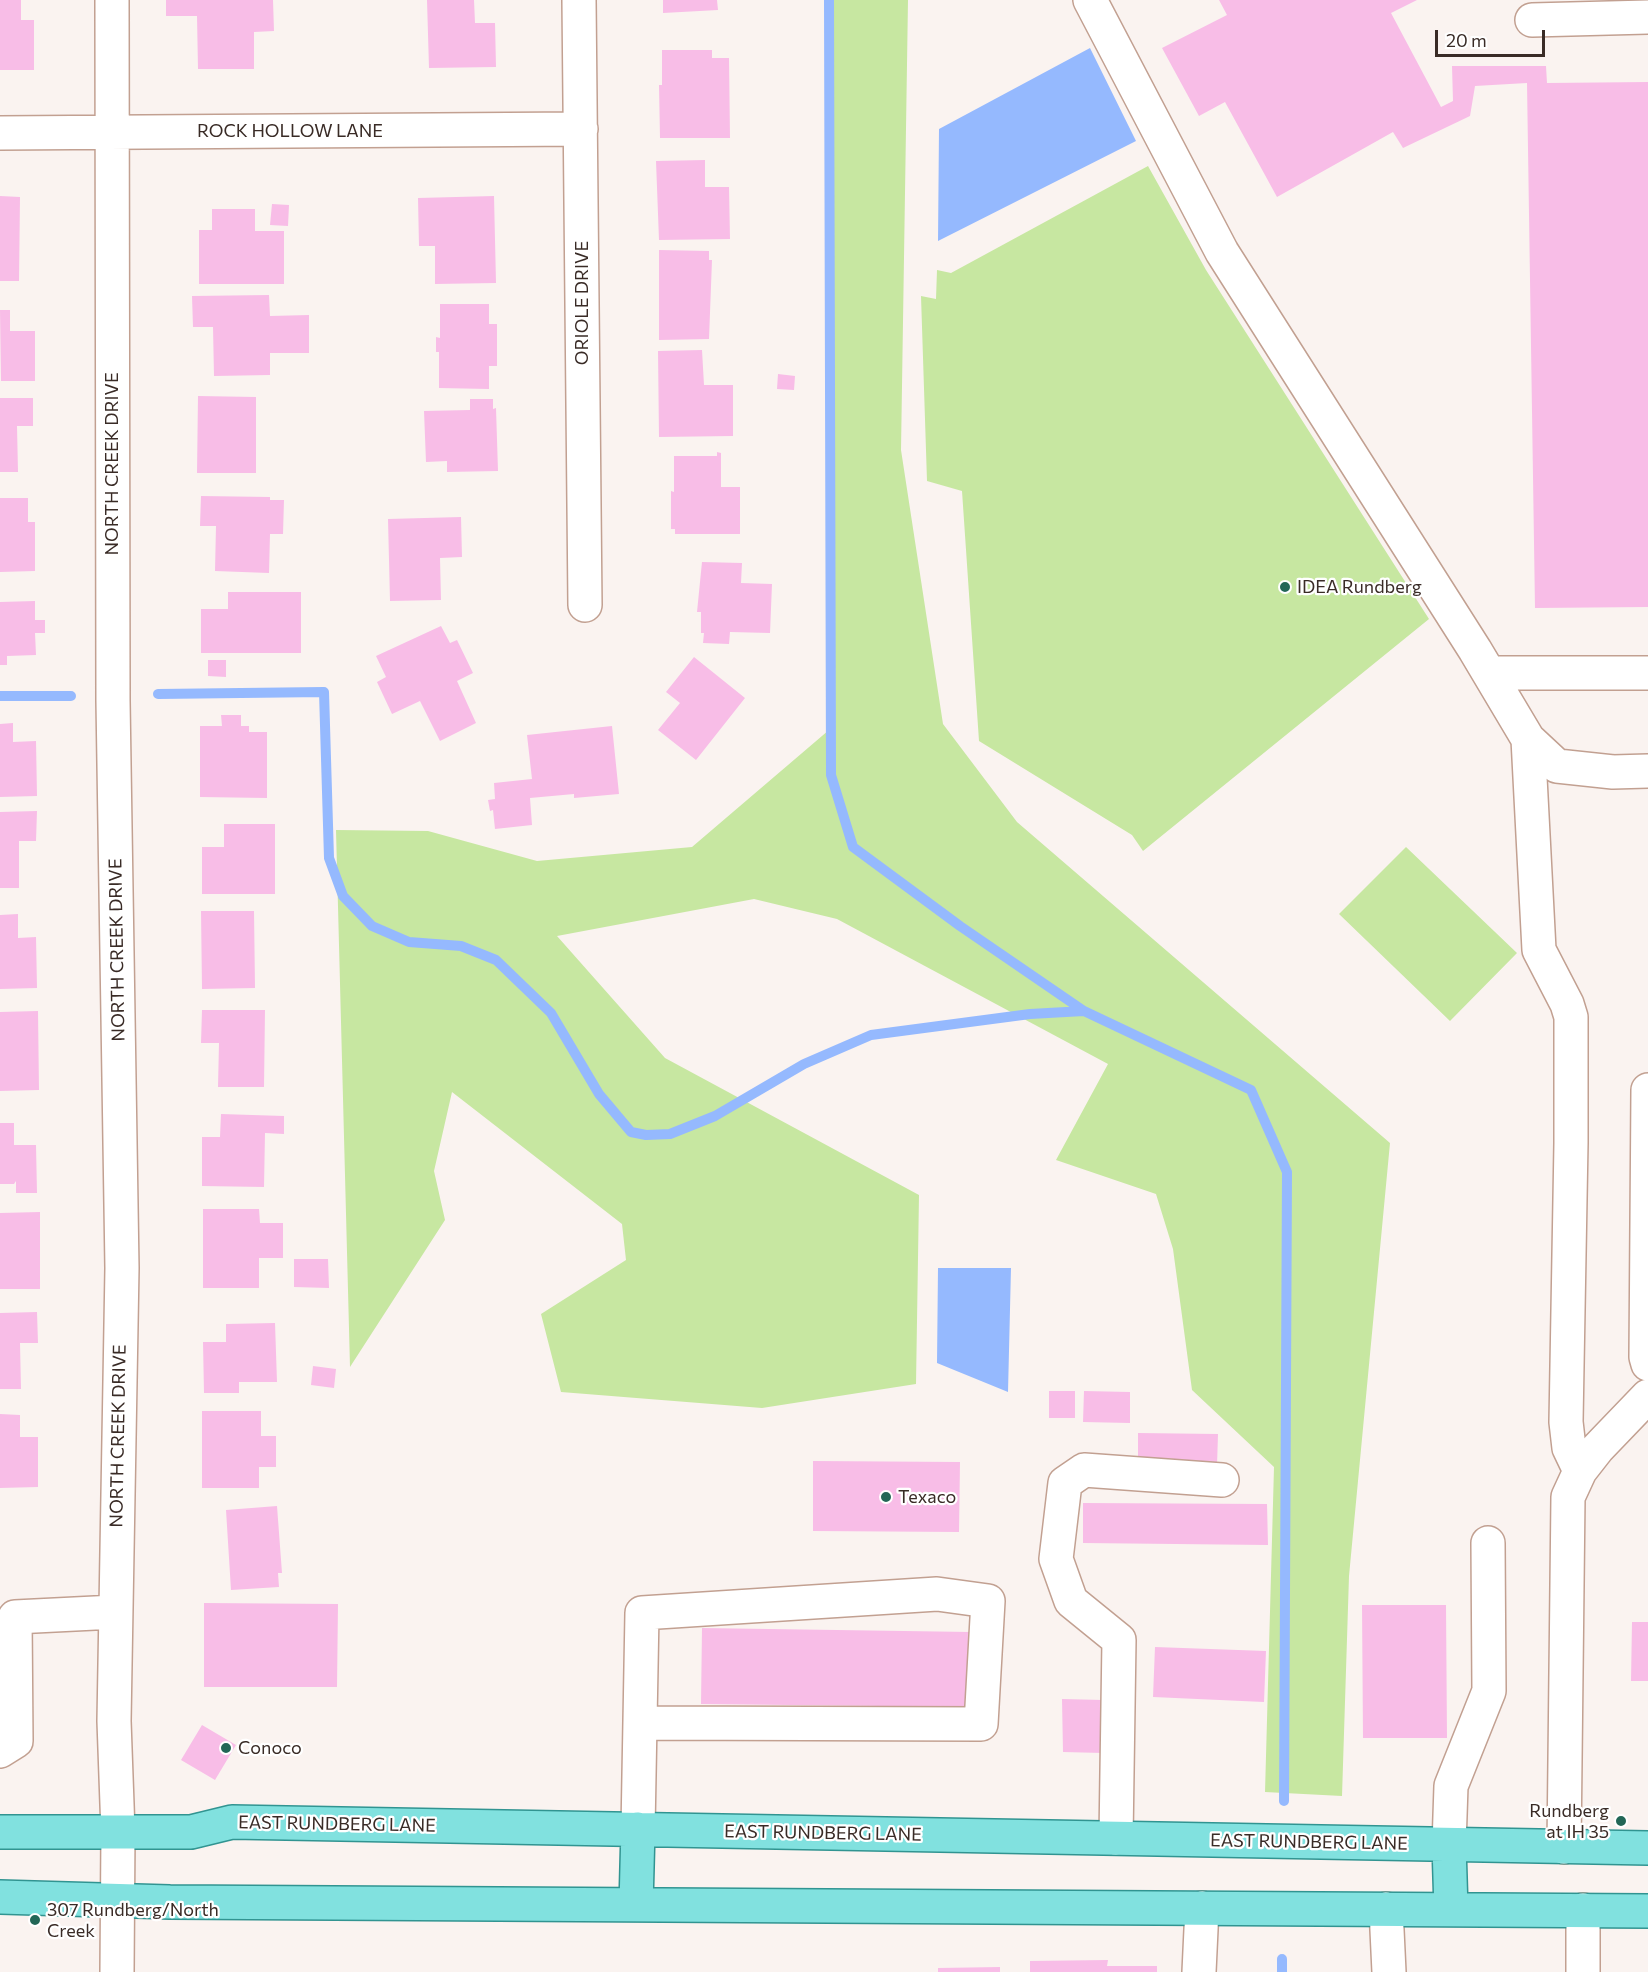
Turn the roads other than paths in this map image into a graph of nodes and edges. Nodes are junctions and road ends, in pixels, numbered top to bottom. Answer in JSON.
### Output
{"nodes":[{"id":1,"x":112,"y":0,"type":"edge"},
{"id":2,"x":579,"y":0,"type":"edge"},
{"id":3,"x":1090,"y":0,"type":"edge"},
{"id":4,"x":1648,"y":17,"type":"edge"},
{"id":5,"x":1532,"y":20,"type":"dead end"},
{"id":6,"x":581,"y":129,"type":"junction"},
{"id":7,"x":112,"y":132,"type":"junction"},
{"id":8,"x":0,"y":133,"type":"edge"},
{"id":9,"x":585,"y":605,"type":"dead end"},
{"id":10,"x":1489,"y":673,"type":"junction"},
{"id":11,"x":1648,"y":673,"type":"edge"},
{"id":12,"x":1528,"y":739,"type":"junction"},
{"id":13,"x":1648,"y":771,"type":"edge"},
{"id":14,"x":1648,"y":1090,"type":"edge"},
{"id":15,"x":1648,"y":1364,"type":"edge"},
{"id":16,"x":1648,"y":1396,"type":"edge"},
{"id":17,"x":1580,"y":1471,"type":"junction"},
{"id":18,"x":1222,"y":1480,"type":"dead end"},
{"id":19,"x":1488,"y":1543,"type":"dead end"},
{"id":20,"x":115,"y":1612,"type":"junction"},
{"id":21,"x":640,"y":1723,"type":"junction"},
{"id":22,"x":0,"y":1751,"type":"edge"},
{"id":23,"x":638,"y":1829,"type":"junction"},
{"id":24,"x":0,"y":1832,"type":"edge"},
{"id":25,"x":118,"y":1832,"type":"junction"},
{"id":26,"x":1116,"y":1838,"type":"junction"},
{"id":27,"x":1449,"y":1845,"type":"junction"},
{"id":28,"x":1564,"y":1847,"type":"junction"},
{"id":29,"x":1648,"y":1848,"type":"edge"},
{"id":30,"x":0,"y":1897,"type":"edge"},
{"id":31,"x":118,"y":1900,"type":"junction"},
{"id":32,"x":636,"y":1905,"type":"junction"},
{"id":33,"x":1202,"y":1908,"type":"junction"},
{"id":34,"x":1386,"y":1909,"type":"junction"},
{"id":35,"x":1451,"y":1910,"type":"junction"},
{"id":36,"x":1583,"y":1910,"type":"junction"},
{"id":37,"x":1648,"y":1911,"type":"edge"},
{"id":38,"x":117,"y":1972,"type":"edge"},
{"id":39,"x":1198,"y":1972,"type":"edge"},
{"id":40,"x":1389,"y":1972,"type":"edge"},
{"id":41,"x":1583,"y":1972,"type":"edge"}],
"edges":[{"from":1,"to":7,"type":"street","name":"NORTH CREEK DRIVE"},
{"from":2,"to":6,"type":"street","name":"ORIOLE DRIVE"},
{"from":3,"to":10,"type":"street"},
{"from":4,"to":5,"type":"street"},
{"from":6,"to":7,"type":"street","name":"ROCK HOLLOW LANE"},
{"from":6,"to":9,"type":"street","name":"ORIOLE DRIVE"},
{"from":7,"to":8,"type":"street","name":"ROCK HOLLOW LANE"},
{"from":7,"to":20,"type":"street","name":"NORTH CREEK DRIVE"},
{"from":10,"to":11,"type":"street"},
{"from":10,"to":12,"type":"street"},
{"from":12,"to":13,"type":"street"},
{"from":12,"to":17,"type":"street"},
{"from":14,"to":15,"type":"street"},
{"from":16,"to":17,"type":"street"},
{"from":17,"to":28,"type":"street"},
{"from":18,"to":26,"type":"street"},
{"from":19,"to":27,"type":"street"},
{"from":20,"to":22,"type":"street"},
{"from":20,"to":25,"type":"street","name":"NORTH CREEK DRIVE"},
{"from":21,"to":21,"type":"street"},
{"from":21,"to":23,"type":"street"},
{"from":23,"to":25,"type":"main road","name":"EAST RUNDBERG LANE"},
{"from":23,"to":26,"type":"main road","name":"EAST RUNDBERG LANE"},
{"from":23,"to":32,"type":"main road"},
{"from":24,"to":25,"type":"main road","name":"EAST RUNDBERG LANE"},
{"from":25,"to":31,"type":"street","name":"NORTH CREEK DRIVE"},
{"from":26,"to":27,"type":"main road","name":"EAST RUNDBERG LANE"},
{"from":27,"to":28,"type":"main road","name":"EAST RUNDBERG LANE"},
{"from":27,"to":35,"type":"main road"},
{"from":28,"to":29,"type":"main road","name":"EAST RUNDBERG LANE"},
{"from":30,"to":31,"type":"main road"},
{"from":31,"to":32,"type":"main road"},
{"from":31,"to":38,"type":"street","name":"NORTH CREEK DRIVE"},
{"from":32,"to":33,"type":"main road"},
{"from":33,"to":34,"type":"main road"},
{"from":33,"to":39,"type":"street"},
{"from":34,"to":35,"type":"main road"},
{"from":34,"to":40,"type":"street"},
{"from":35,"to":36,"type":"main road"},
{"from":36,"to":37,"type":"main road"},
{"from":36,"to":41,"type":"street"}]}
